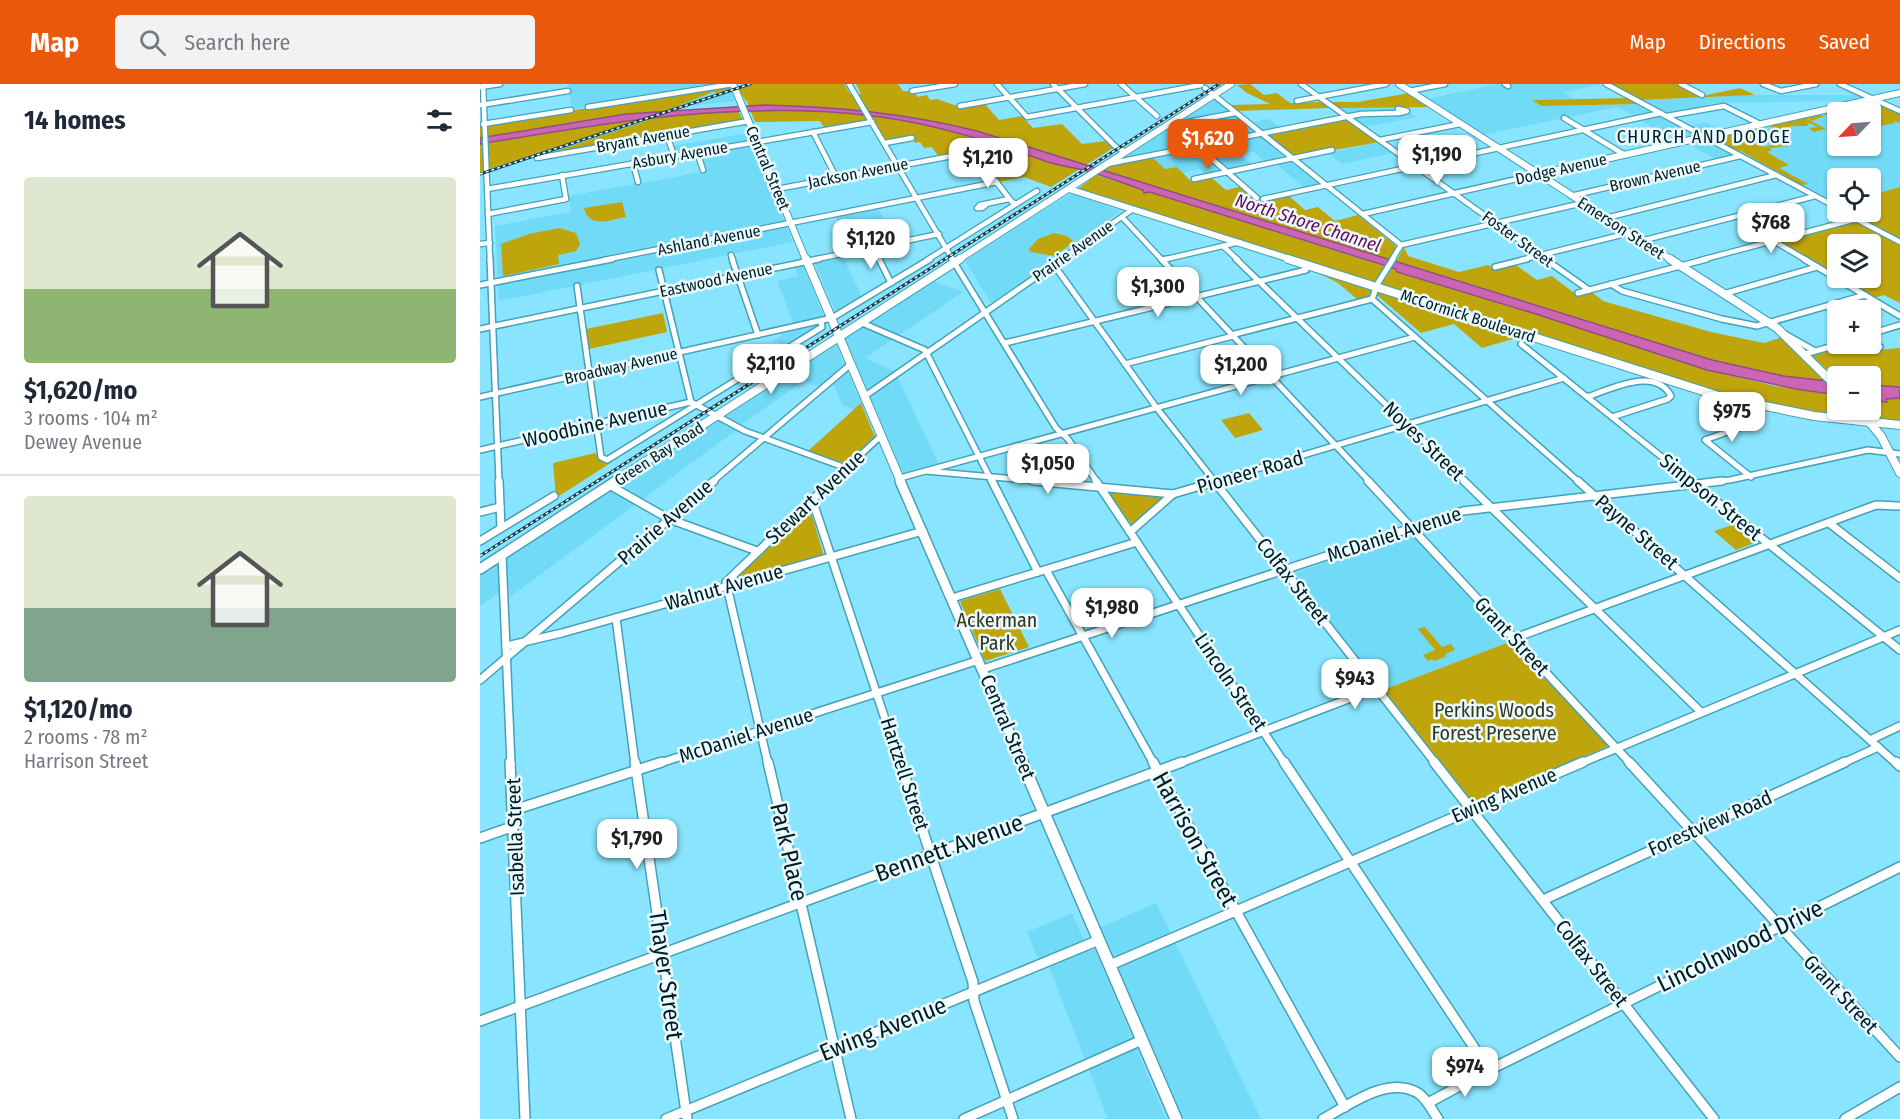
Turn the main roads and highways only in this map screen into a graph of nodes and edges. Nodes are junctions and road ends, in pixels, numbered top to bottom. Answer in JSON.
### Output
{"nodes":[{"id":1,"x":733,"y":84,"type":"edge"},
{"id":2,"x":1231,"y":84,"type":"edge"},
{"id":3,"x":1399,"y":84,"type":"edge"},
{"id":4,"x":1900,"y":93,"type":"edge"},
{"id":5,"x":1539,"y":174,"type":"junction"},
{"id":6,"x":1069,"y":189,"type":"junction"},
{"id":7,"x":839,"y":336,"type":"junction"},
{"id":8,"x":1827,"y":377,"type":"edge"},
{"id":9,"x":1869,"y":420,"type":"edge"},
{"id":10,"x":1872,"y":423,"type":"junction"},
{"id":11,"x":1900,"y":425,"type":"edge"},
{"id":12,"x":1881,"y":436,"type":"junction"},
{"id":13,"x":1900,"y":473,"type":"edge"},
{"id":14,"x":480,"y":569,"type":"edge"},
{"id":15,"x":1176,"y":1119,"type":"edge"}],
"edges":[{"from":1,"to":7,"type":"main road","name":"Central Street"},
{"from":2,"to":6,"type":"main road","name":"Green Bay Road"},
{"from":3,"to":5,"type":"main road","name":"Emerson Street"},
{"from":4,"to":5,"type":"main road","name":"Dodge Avenue"},
{"from":5,"to":8,"type":"main road","name":"Emerson Street"},
{"from":6,"to":7,"type":"main road","name":"Green Bay Road"},
{"from":6,"to":10,"type":"main road","name":"McCormick Boulevard"},
{"from":7,"to":14,"type":"main road","name":"Green Bay Road"},
{"from":7,"to":15,"type":"main road","name":"Central Street"},
{"from":9,"to":10,"type":"main road"},
{"from":10,"to":11,"type":"main road","name":"McCormick Boulevard"},
{"from":10,"to":12,"type":"main road"},
{"from":11,"to":12,"type":"main road"},
{"from":12,"to":13,"type":"main road"}]}
